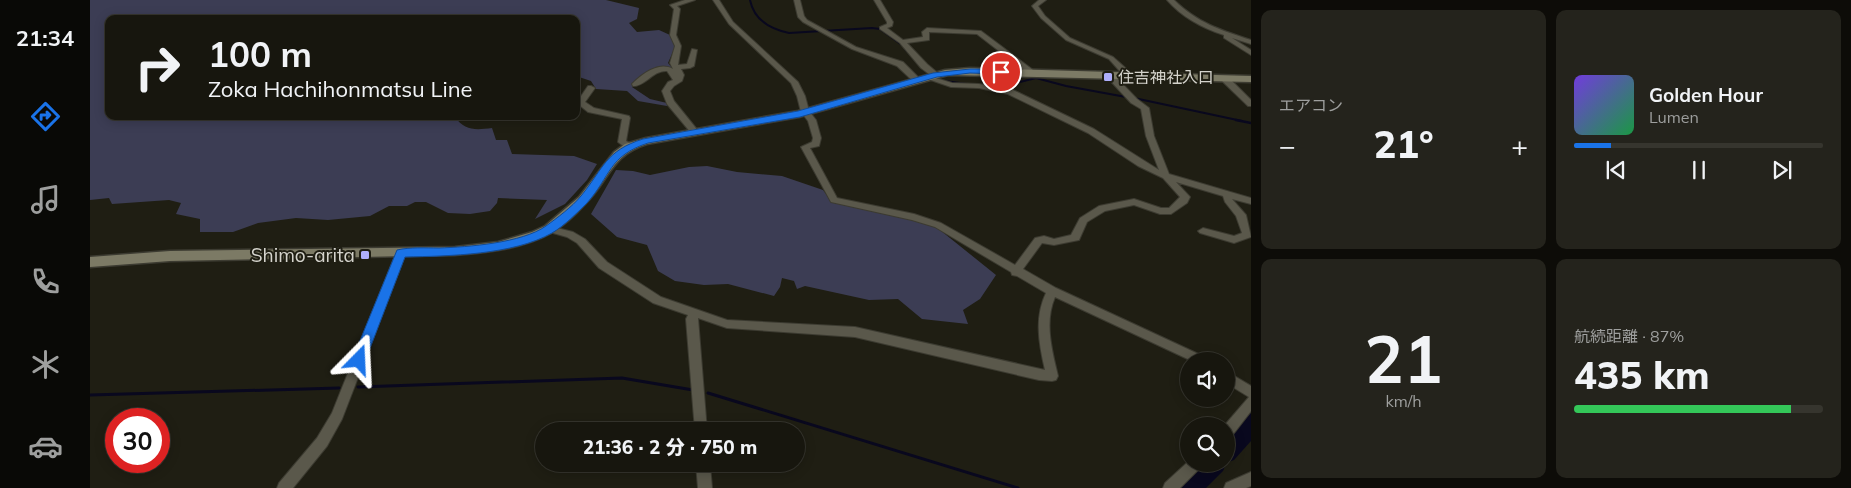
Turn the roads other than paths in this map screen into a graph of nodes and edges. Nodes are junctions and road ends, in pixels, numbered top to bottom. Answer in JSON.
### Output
{"nodes":[{"id":1,"x":692,"y":0,"type":"edge"},
{"id":2,"x":716,"y":0,"type":"edge"},
{"id":3,"x":797,"y":0,"type":"edge"},
{"id":4,"x":877,"y":0,"type":"edge"},
{"id":5,"x":1043,"y":0,"type":"edge"},
{"id":6,"x":1170,"y":0,"type":"edge"},
{"id":7,"x":1224,"y":35,"type":"junction"},
{"id":8,"x":1250,"y":40,"type":"edge"},
{"id":9,"x":902,"y":42,"type":"junction"},
{"id":10,"x":694,"y":50,"type":"dead end"},
{"id":11,"x":1251,"y":53,"type":"edge"},
{"id":12,"x":677,"y":66,"type":"junction"},
{"id":13,"x":1032,"y":73,"type":"junction"},
{"id":14,"x":1109,"y":75,"type":"junction"},
{"id":15,"x":1128,"y":75,"type":"junction"},
{"id":16,"x":928,"y":77,"type":"junction"},
{"id":17,"x":1224,"y":78,"type":"junction"},
{"id":18,"x":1251,"y":80,"type":"edge"},
{"id":19,"x":678,"y":81,"type":"junction"},
{"id":20,"x":636,"y":84,"type":"dead end"},
{"id":21,"x":590,"y":88,"type":"dead end"},
{"id":22,"x":1251,"y":104,"type":"edge"},
{"id":23,"x":805,"y":112,"type":"junction"},
{"id":24,"x":695,"y":132,"type":"junction"},
{"id":25,"x":629,"y":146,"type":"junction"},
{"id":26,"x":1165,"y":176,"type":"junction"},
{"id":27,"x":1227,"y":194,"type":"junction"},
{"id":28,"x":1251,"y":201,"type":"edge"},
{"id":29,"x":549,"y":229,"type":"junction"},
{"id":30,"x":1203,"y":231,"type":"dead end"},
{"id":31,"x":401,"y":253,"type":"junction"},
{"id":32,"x":90,"y":262,"type":"edge"},
{"id":33,"x":1016,"y":272,"type":"junction"},
{"id":34,"x":1052,"y":290,"type":"junction"},
{"id":35,"x":695,"y":314,"type":"junction"},
{"id":36,"x":1184,"y":352,"type":"edge"},
{"id":37,"x":1235,"y":382,"type":"edge"},
{"id":38,"x":1251,"y":393,"type":"edge"},
{"id":39,"x":1251,"y":402,"type":"edge"},
{"id":40,"x":700,"y":422,"type":"edge"},
{"id":41,"x":1235,"y":422,"type":"edge"},
{"id":42,"x":704,"y":472,"type":"edge"},
{"id":43,"x":1187,"y":472,"type":"edge"},
{"id":44,"x":1251,"y":479,"type":"edge"},
{"id":45,"x":284,"y":488,"type":"edge"},
{"id":46,"x":705,"y":488,"type":"edge"},
{"id":47,"x":1170,"y":488,"type":"edge"},
{"id":48,"x":1231,"y":488,"type":"edge"}],
"edges":[{"from":1,"to":12,"type":"street"},
{"from":2,"to":23,"type":"street"},
{"from":3,"to":16,"type":"street"},
{"from":4,"to":9,"type":"street"},
{"from":5,"to":15,"type":"street"},
{"from":6,"to":7,"type":"street"},
{"from":7,"to":8,"type":"street"},
{"from":7,"to":11,"type":"street"},
{"from":9,"to":13,"type":"street"},
{"from":9,"to":16,"type":"street"},
{"from":10,"to":12,"type":"street"},
{"from":12,"to":19,"type":"street"},
{"from":13,"to":14,"type":"main road"},
{"from":13,"to":16,"type":"main road"},
{"from":14,"to":15,"type":"main road"},
{"from":14,"to":26,"type":"street"},
{"from":15,"to":17,"type":"main road"},
{"from":16,"to":23,"type":"main road"},
{"from":16,"to":26,"type":"street"},
{"from":17,"to":18,"type":"main road"},
{"from":17,"to":22,"type":"street"},
{"from":19,"to":20,"type":"street"},
{"from":19,"to":24,"type":"street"},
{"from":21,"to":25,"type":"street"},
{"from":23,"to":24,"type":"main road"},
{"from":23,"to":33,"type":"street"},
{"from":24,"to":25,"type":"main road"},
{"from":25,"to":29,"type":"main road"},
{"from":26,"to":27,"type":"street"},
{"from":26,"to":33,"type":"street"},
{"from":27,"to":28,"type":"street"},
{"from":27,"to":30,"type":"street"},
{"from":29,"to":31,"type":"main road"},
{"from":29,"to":35,"type":"street"},
{"from":31,"to":32,"type":"main road"},
{"from":31,"to":45,"type":"street"},
{"from":33,"to":34,"type":"street"},
{"from":34,"to":35,"type":"street"},
{"from":34,"to":36,"type":"street"},
{"from":35,"to":40,"type":"street"},
{"from":37,"to":38,"type":"street"},
{"from":39,"to":41,"type":"street"},
{"from":42,"to":46,"type":"street"},
{"from":43,"to":47,"type":"street"},
{"from":44,"to":48,"type":"street"}]}
